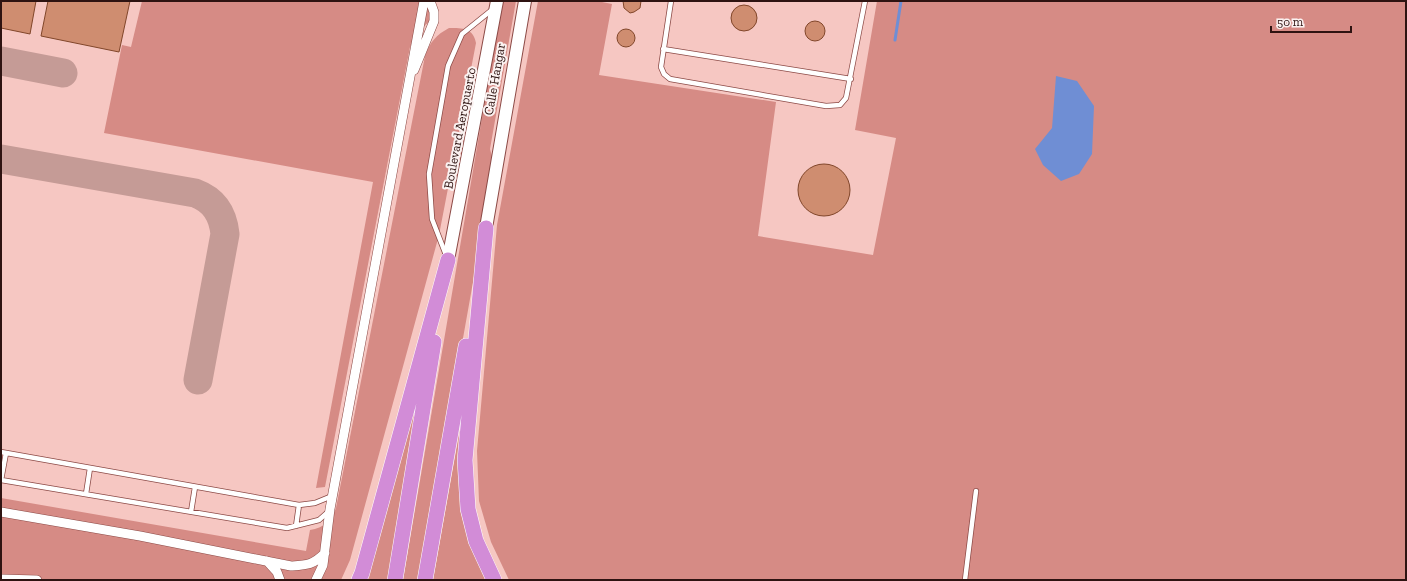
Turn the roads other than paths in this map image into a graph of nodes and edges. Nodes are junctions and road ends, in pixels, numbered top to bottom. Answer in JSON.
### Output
{"nodes":[{"id":1,"x":424,"y":1,"type":"edge"},
{"id":2,"x":430,"y":1,"type":"edge"},
{"id":3,"x":438,"y":1,"type":"edge"},
{"id":4,"x":520,"y":1,"type":"edge"},
{"id":5,"x":525,"y":1,"type":"edge"},
{"id":6,"x":671,"y":1,"type":"edge"},
{"id":7,"x":865,"y":1,"type":"edge"},
{"id":8,"x":497,"y":4,"type":"edge"},
{"id":9,"x":434,"y":12,"type":"junction"},
{"id":10,"x":663,"y":49,"type":"junction"},
{"id":11,"x":409,"y":78,"type":"junction"},
{"id":12,"x":850,"y":79,"type":"junction"},
{"id":13,"x":496,"y":162,"type":"junction"},
{"id":14,"x":486,"y":228,"type":"junction"},
{"id":15,"x":448,"y":260,"type":"junction"},
{"id":16,"x":3,"y":452,"type":"edge"},
{"id":17,"x":90,"y":468,"type":"junction"},
{"id":18,"x":1,"y":480,"type":"edge"},
{"id":19,"x":195,"y":487,"type":"junction"},
{"id":20,"x":976,"y":491,"type":"dead end"},
{"id":21,"x":86,"y":494,"type":"junction"},
{"id":22,"x":332,"y":496,"type":"junction"},
{"id":23,"x":299,"y":505,"type":"junction"},
{"id":24,"x":330,"y":509,"type":"junction"},
{"id":25,"x":1,"y":512,"type":"edge"},
{"id":26,"x":191,"y":512,"type":"junction"},
{"id":27,"x":296,"y":526,"type":"junction"},
{"id":28,"x":325,"y":552,"type":"junction"},
{"id":29,"x":267,"y":561,"type":"junction"},
{"id":30,"x":1,"y":579,"type":"edge"},
{"id":31,"x":37,"y":580,"type":"edge"},
{"id":32,"x":280,"y":580,"type":"edge"},
{"id":33,"x":316,"y":580,"type":"edge"},
{"id":34,"x":359,"y":580,"type":"edge"},
{"id":35,"x":395,"y":580,"type":"edge"},
{"id":36,"x":425,"y":580,"type":"edge"},
{"id":37,"x":494,"y":580,"type":"edge"},
{"id":38,"x":965,"y":580,"type":"edge"}],
"edges":[{"from":1,"to":11,"type":"street"},
{"from":2,"to":9,"type":"street"},
{"from":3,"to":9,"type":"street"},
{"from":4,"to":13,"type":"street","name":"Calle Hangar"},
{"from":5,"to":13,"type":"street"},
{"from":6,"to":10,"type":"lane"},
{"from":7,"to":12,"type":"lane"},
{"from":8,"to":15,"type":"street","name":"Boulevard Aeropuerto"},
{"from":8,"to":15,"type":"lane"},
{"from":9,"to":11,"type":"street"},
{"from":10,"to":12,"type":"lane"},
{"from":10,"to":12,"type":"lane"},
{"from":11,"to":22,"type":"street"},
{"from":13,"to":14,"type":"street"},
{"from":14,"to":36,"type":"highway"},
{"from":14,"to":37,"type":"highway"},
{"from":15,"to":34,"type":"highway"},
{"from":15,"to":35,"type":"highway"},
{"from":16,"to":17,"type":"lane"},
{"from":16,"to":18,"type":"lane"},
{"from":17,"to":19,"type":"lane"},
{"from":17,"to":21,"type":"lane"},
{"from":18,"to":21,"type":"lane"},
{"from":19,"to":23,"type":"lane"},
{"from":19,"to":26,"type":"lane"},
{"from":20,"to":38,"type":"lane"},
{"from":21,"to":26,"type":"lane"},
{"from":22,"to":23,"type":"lane"},
{"from":22,"to":24,"type":"street"},
{"from":23,"to":27,"type":"lane"},
{"from":24,"to":27,"type":"lane"},
{"from":24,"to":28,"type":"street"},
{"from":25,"to":29,"type":"street"},
{"from":26,"to":27,"type":"lane"},
{"from":28,"to":29,"type":"street"},
{"from":28,"to":33,"type":"street"},
{"from":29,"to":32,"type":"street"},
{"from":30,"to":31,"type":"street"}]}
